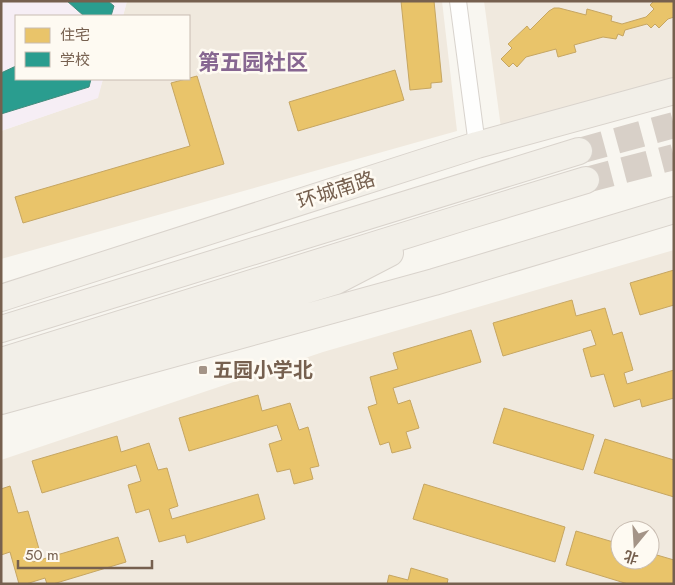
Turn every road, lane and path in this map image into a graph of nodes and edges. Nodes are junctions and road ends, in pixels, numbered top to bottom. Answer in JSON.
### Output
{"nodes":[{"id":1,"x":458,"y":1,"type":"edge"},
{"id":2,"x":674,"y":91,"type":"edge"},
{"id":3,"x":478,"y":145,"type":"junction"},
{"id":4,"x":579,"y":151,"type":"tunnel mouth"},
{"id":5,"x":586,"y":180,"type":"tunnel mouth"},
{"id":6,"x":674,"y":210,"type":"edge"},
{"id":7,"x":370,"y":215,"type":"junction"},
{"id":8,"x":461,"y":218,"type":"junction"},
{"id":9,"x":7,"y":296,"type":"edge"},
{"id":10,"x":1,"y":329,"type":"edge"},
{"id":11,"x":1,"y":362,"type":"edge"},
{"id":12,"x":1,"y":385,"type":"edge"},
{"id":13,"x":1,"y":401,"type":"edge"}],
"edges":[{"from":1,"to":3,"type":"street"},
{"from":2,"to":3,"type":"main road","name":"环城南路"},
{"from":3,"to":9,"type":"main road","name":"环城南路"},
{"from":4,"to":7,"type":"main road","name":"环城南路"},
{"from":5,"to":8,"type":"main road"},
{"from":6,"to":13,"type":"main road"},
{"from":7,"to":9,"type":"main road"},
{"from":7,"to":10,"type":"main road","name":"环城南路"},
{"from":8,"to":11,"type":"main road"},
{"from":8,"to":12,"type":"main road"}]}
